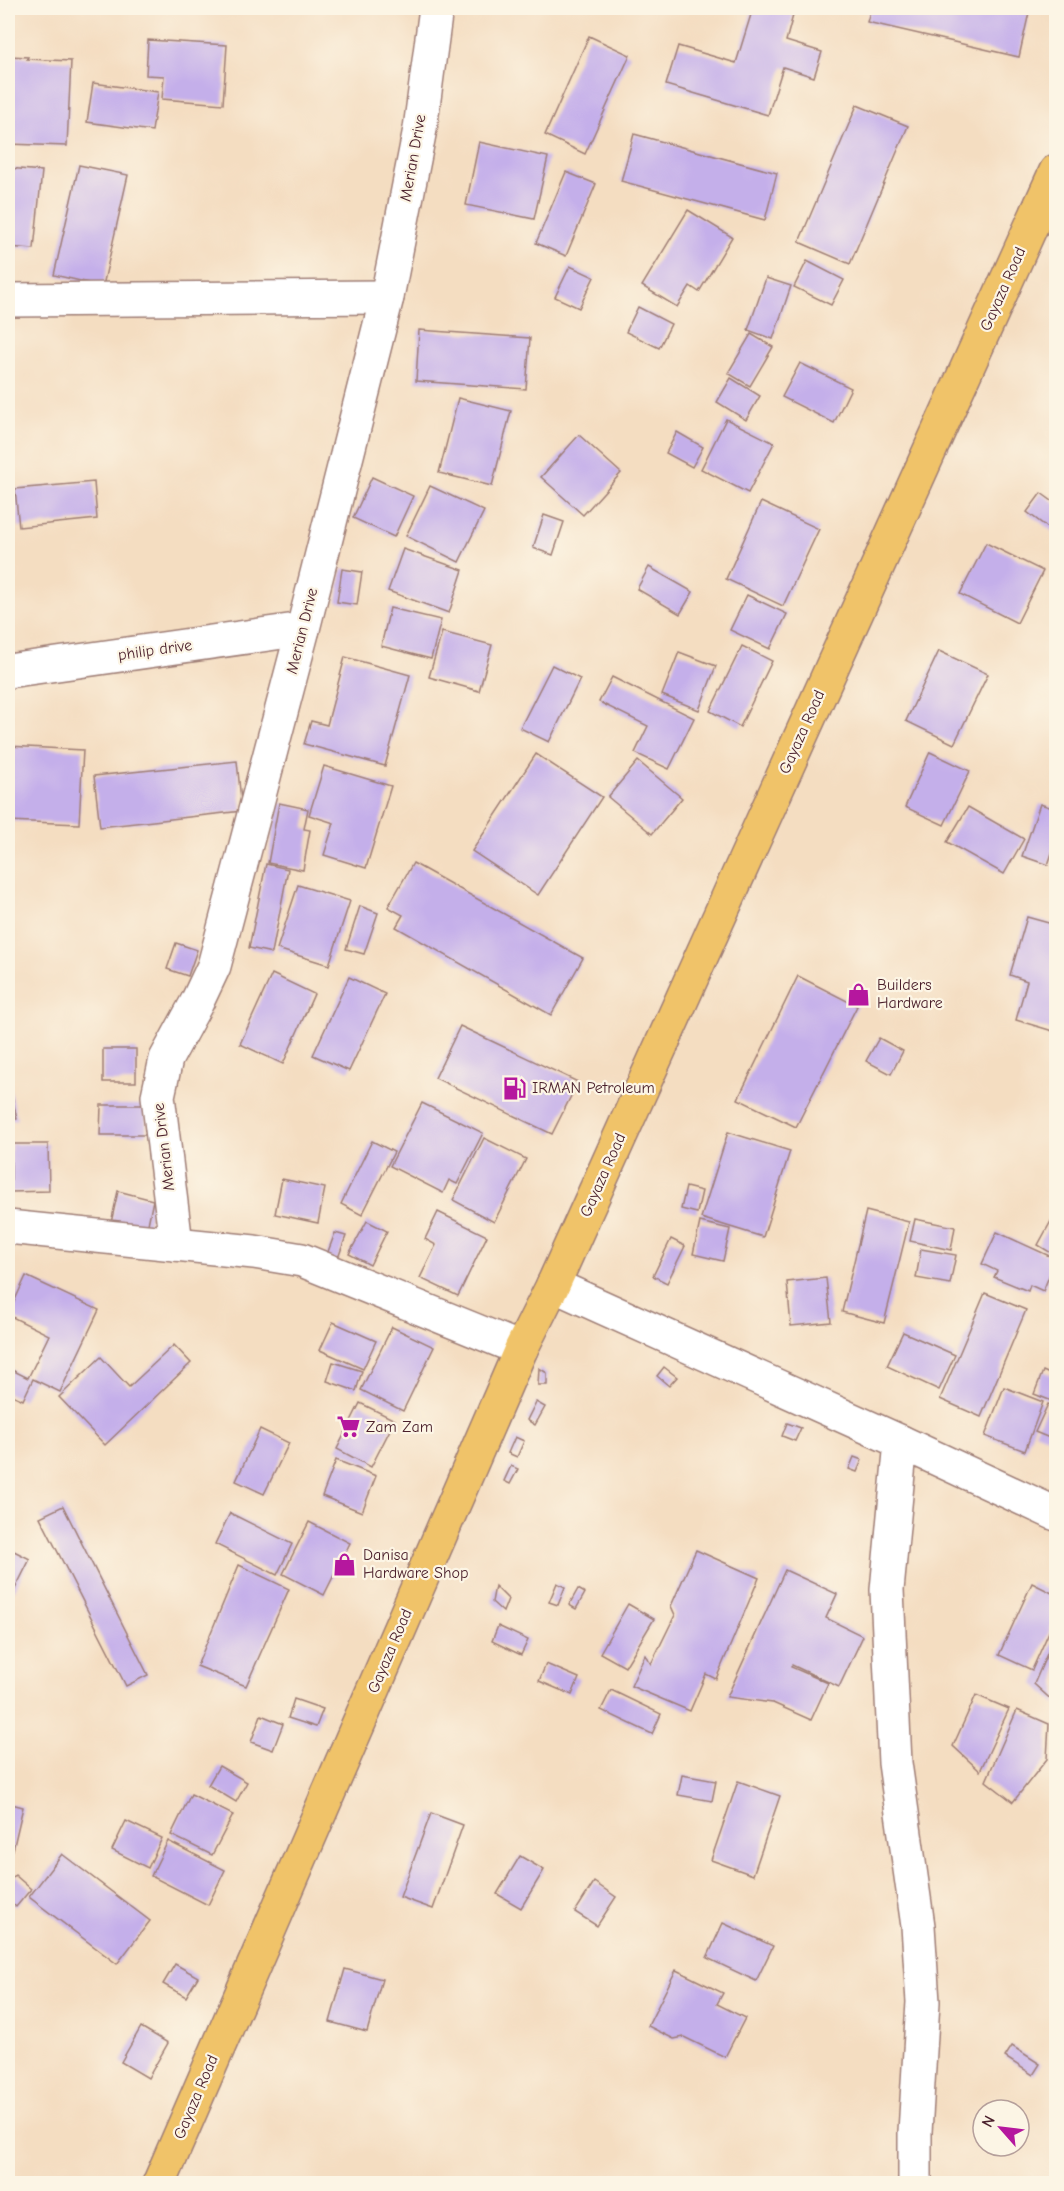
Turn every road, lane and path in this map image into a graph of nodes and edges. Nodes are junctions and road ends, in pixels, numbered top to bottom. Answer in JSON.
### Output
{"nodes":[{"id":1,"x":436,"y":8,"type":"edge"},
{"id":2,"x":1056,"y":171,"type":"edge"},
{"id":3,"x":387,"y":297,"type":"junction"},
{"id":4,"x":8,"y":300,"type":"edge"},
{"id":5,"x":303,"y":629,"type":"junction"},
{"id":6,"x":8,"y":670,"type":"edge"},
{"id":7,"x":8,"y":1227,"type":"edge"},
{"id":8,"x":176,"y":1245,"type":"junction"},
{"id":9,"x":553,"y":1286,"type":"junction"},
{"id":10,"x":521,"y":1349,"type":"junction"},
{"id":11,"x":901,"y":1442,"type":"junction"},
{"id":12,"x":1056,"y":1514,"type":"edge"},
{"id":13,"x":159,"y":2184,"type":"edge"},
{"id":14,"x":915,"y":2184,"type":"edge"}],
"edges":[{"from":1,"to":3,"type":"street","name":"Merian Drive"},
{"from":2,"to":9,"type":"main road","name":"Gayaza Road"},
{"from":3,"to":4,"type":"street"},
{"from":3,"to":5,"type":"street","name":"Merian Drive"},
{"from":5,"to":6,"type":"street","name":"philip drive"},
{"from":5,"to":8,"type":"street","name":"Merian Drive"},
{"from":7,"to":8,"type":"street"},
{"from":8,"to":10,"type":"street"},
{"from":9,"to":10,"type":"main road","name":"Gayaza Road"},
{"from":9,"to":11,"type":"street"},
{"from":10,"to":13,"type":"main road","name":"Gayaza Road"},
{"from":11,"to":12,"type":"street"},
{"from":11,"to":14,"type":"street"}]}
